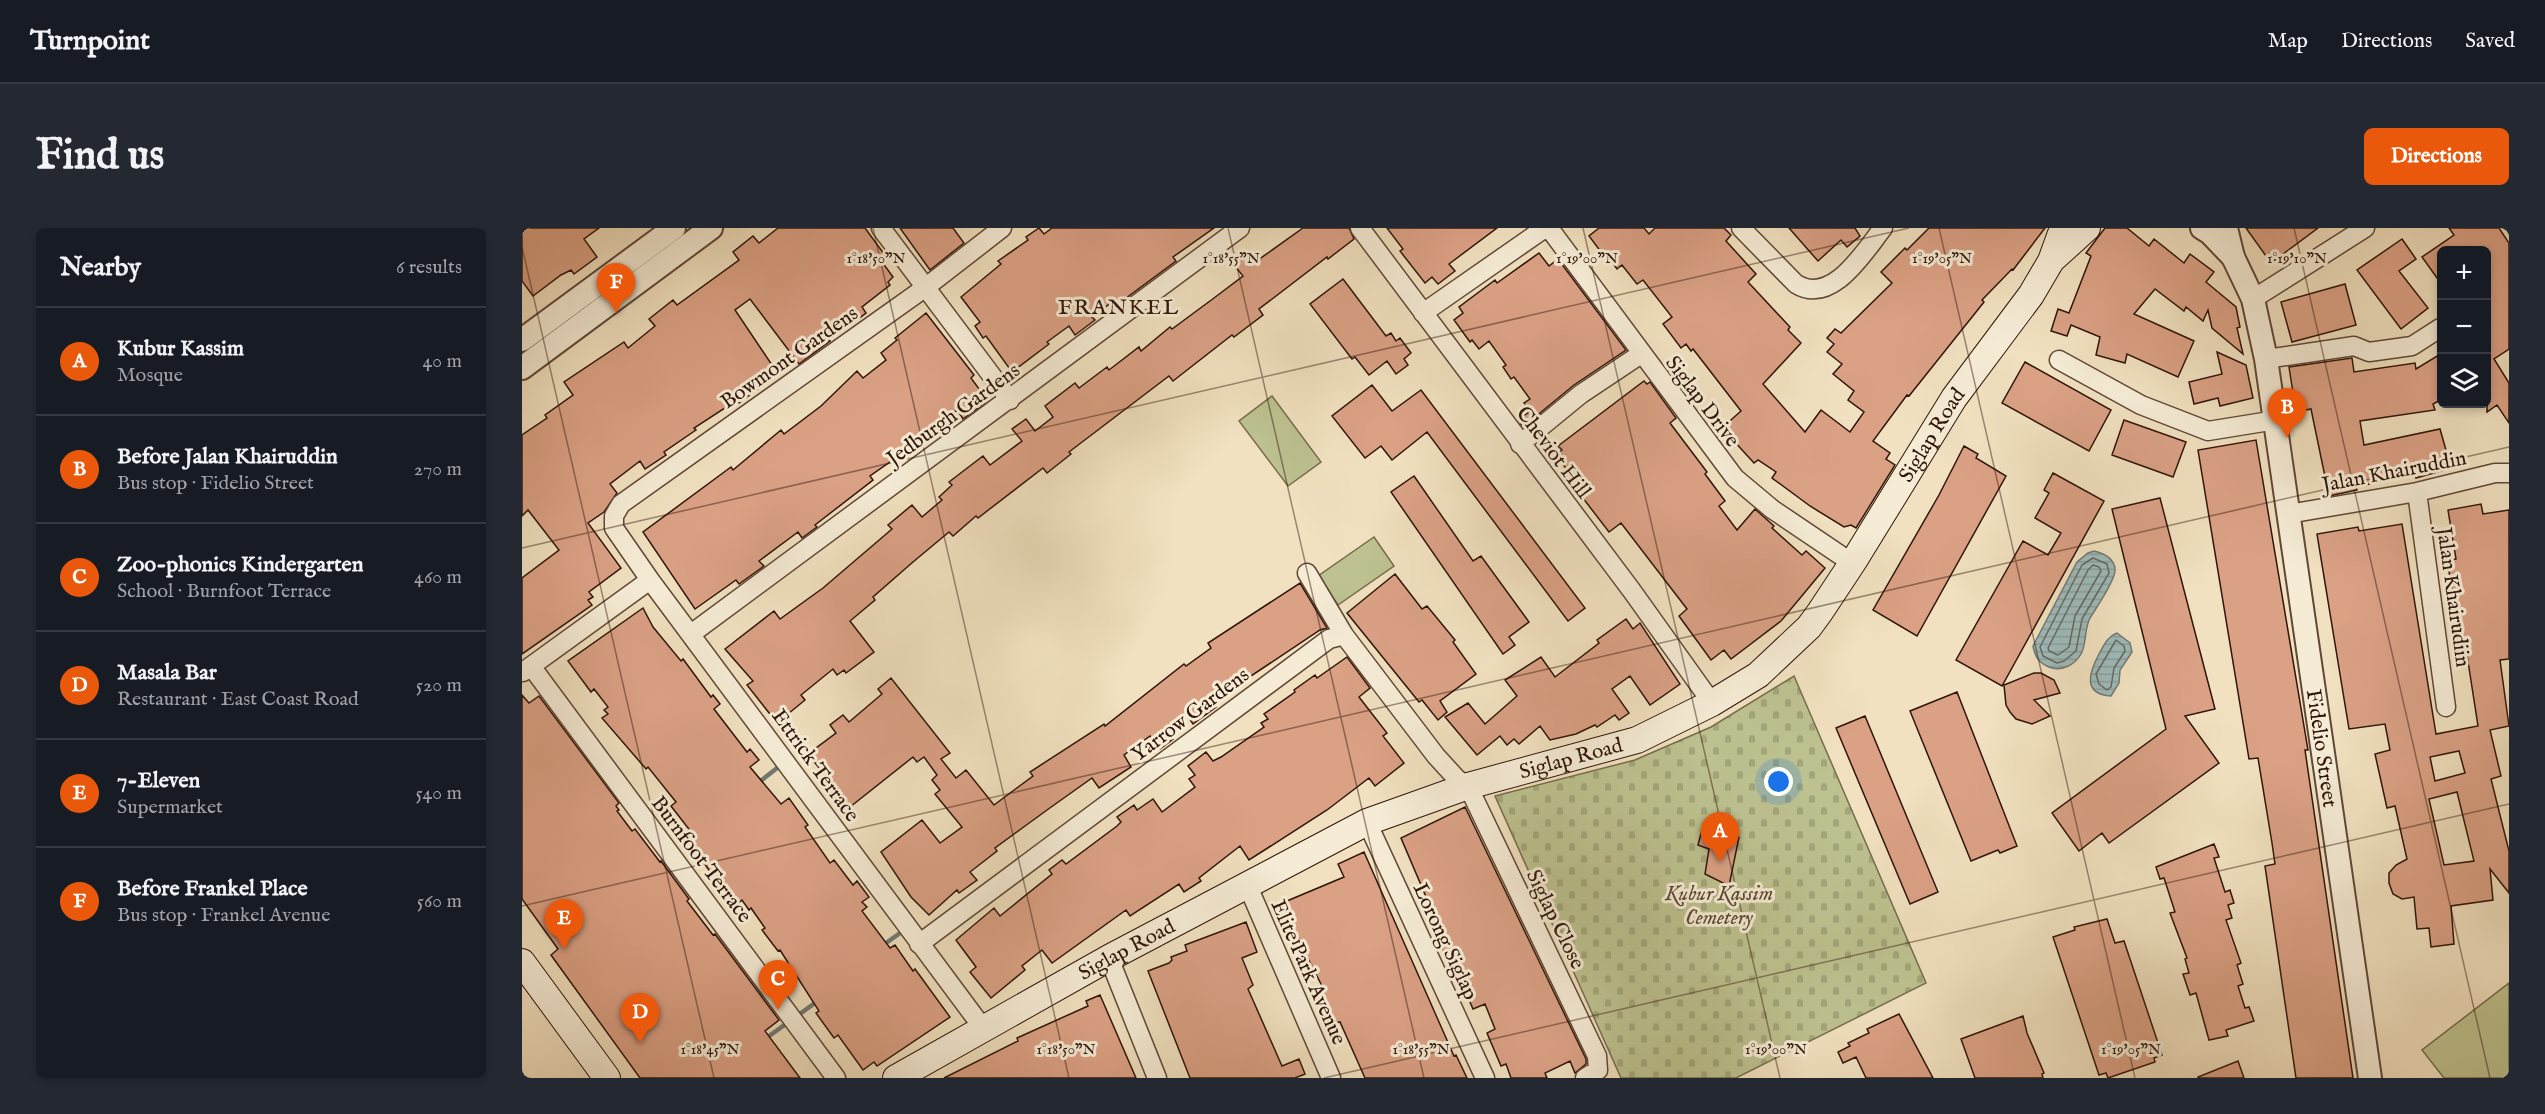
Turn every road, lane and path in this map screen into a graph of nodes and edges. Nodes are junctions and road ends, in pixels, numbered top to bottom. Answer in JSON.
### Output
{"nodes":[{"id":1,"x":674,"y":228,"type":"edge"},
{"id":2,"x":711,"y":228,"type":"edge"},
{"id":3,"x":881,"y":228,"type":"edge"},
{"id":4,"x":1002,"y":228,"type":"edge"},
{"id":5,"x":1240,"y":228,"type":"edge"},
{"id":6,"x":1360,"y":228,"type":"edge"},
{"id":7,"x":1547,"y":228,"type":"edge"},
{"id":8,"x":1741,"y":228,"type":"edge"},
{"id":9,"x":1883,"y":228,"type":"edge"},
{"id":10,"x":2063,"y":228,"type":"edge"},
{"id":11,"x":2086,"y":228,"type":"edge"},
{"id":12,"x":2365,"y":228,"type":"edge"},
{"id":13,"x":2216,"y":229,"type":"edge"},
{"id":14,"x":2051,"y":261,"type":"junction"},
{"id":15,"x":926,"y":287,"type":"junction"},
{"id":16,"x":2253,"y":299,"type":"junction"},
{"id":17,"x":1423,"y":314,"type":"junction"},
{"id":18,"x":2437,"y":330,"type":"edge"},
{"id":19,"x":522,"y":340,"type":"edge"},
{"id":20,"x":1641,"y":354,"type":"junction"},
{"id":21,"x":2266,"y":359,"type":"junction"},
{"id":22,"x":2059,"y":360,"type":"dead end"},
{"id":23,"x":522,"y":368,"type":"edge"},
{"id":24,"x":1010,"y":399,"type":"junction"},
{"id":25,"x":2276,"y":420,"type":"junction"},
{"id":26,"x":1520,"y":444,"type":"junction"},
{"id":27,"x":2509,"y":473,"type":"edge"},
{"id":28,"x":2417,"y":492,"type":"junction"},
{"id":29,"x":2288,"y":514,"type":"junction"},
{"id":30,"x":614,"y":528,"type":"joint"},
{"id":31,"x":1855,"y":559,"type":"junction"},
{"id":32,"x":1307,"y":573,"type":"dead end"},
{"id":33,"x":650,"y":580,"type":"junction"},
{"id":34,"x":691,"y":634,"type":"junction"},
{"id":35,"x":1344,"y":635,"type":"junction"},
{"id":36,"x":527,"y":669,"type":"edge"},
{"id":37,"x":1712,"y":703,"type":"junction"},
{"id":38,"x":2446,"y":707,"type":"dead end"},
{"id":39,"x":1462,"y":782,"type":"junction"},
{"id":40,"x":1366,"y":822,"type":"junction"},
{"id":41,"x":1247,"y":884,"type":"junction"},
{"id":42,"x":919,"y":944,"type":"junction"},
{"id":43,"x":1109,"y":958,"type":"junction"},
{"id":44,"x":522,"y":962,"type":"edge"},
{"id":45,"x":522,"y":985,"type":"edge"},
{"id":46,"x":985,"y":1026,"type":"junction"},
{"id":47,"x":1592,"y":1072,"type":"edge"},
{"id":48,"x":589,"y":1078,"type":"edge"},
{"id":49,"x":607,"y":1078,"type":"edge"},
{"id":50,"x":836,"y":1078,"type":"edge"},
{"id":51,"x":896,"y":1078,"type":"edge"},
{"id":52,"x":1157,"y":1078,"type":"edge"},
{"id":53,"x":1332,"y":1078,"type":"edge"},
{"id":54,"x":1485,"y":1078,"type":"edge"},
{"id":55,"x":2370,"y":1078,"type":"edge"}],
"edges":[{"from":1,"to":19,"type":"street"},
{"from":2,"to":23,"type":"street"},
{"from":3,"to":15,"type":"street"},
{"from":4,"to":15,"type":"street","name":"Bowmont Gardens"},
{"from":5,"to":24,"type":"street","name":"Jedburgh Gardens"},
{"from":6,"to":17,"type":"street","name":"Cheviot Hill"},
{"from":7,"to":17,"type":"street"},
{"from":7,"to":20,"type":"street","name":"Siglap Drive"},
{"from":8,"to":9,"type":"street"},
{"from":10,"to":14,"type":"main road","name":"Siglap Road"},
{"from":11,"to":14,"type":"main road"},
{"from":12,"to":16,"type":"street"},
{"from":13,"to":16,"type":"street","name":"Fidelio Street"},
{"from":14,"to":31,"type":"main road","name":"Siglap Road"},
{"from":15,"to":24,"type":"street"},
{"from":15,"to":30,"type":"street","name":"Bowmont Gardens"},
{"from":16,"to":21,"type":"street","name":"Fidelio Street"},
{"from":17,"to":26,"type":"street","name":"Cheviot Hill"},
{"from":18,"to":21,"type":"street"},
{"from":20,"to":26,"type":"street"},
{"from":20,"to":31,"type":"street","name":"Siglap Drive"},
{"from":21,"to":25,"type":"street","name":"Fidelio Street"},
{"from":22,"to":25,"type":"street"},
{"from":24,"to":34,"type":"street","name":"Jedburgh Gardens"},
{"from":25,"to":29,"type":"street","name":"Fidelio Street"},
{"from":26,"to":37,"type":"street","name":"Cheviot Hill"},
{"from":27,"to":28,"type":"street","name":"Jalan Khairuddin"},
{"from":28,"to":29,"type":"street","name":"Jalan Khairuddin"},
{"from":28,"to":38,"type":"street","name":"Jalan Khairudiin"},
{"from":29,"to":55,"type":"street","name":"Fidelio Street"},
{"from":30,"to":33,"type":"street","name":"Ettrick Terrace"},
{"from":31,"to":37,"type":"main road","name":"Siglap Road"},
{"from":32,"to":35,"type":"street"},
{"from":33,"to":34,"type":"street","name":"Ettrick Terrace"},
{"from":33,"to":36,"type":"street"},
{"from":34,"to":42,"type":"street","name":"Ettrick Terrace"},
{"from":35,"to":39,"type":"street"},
{"from":35,"to":42,"type":"street","name":"Yarrow Gardens"},
{"from":36,"to":50,"type":"street","name":"Burnfoot Terrace"},
{"from":37,"to":39,"type":"main road","name":"Siglap Road"},
{"from":39,"to":40,"type":"main road","name":"Siglap Road"},
{"from":39,"to":47,"type":"street","name":"Siglap Close"},
{"from":40,"to":41,"type":"main road","name":"Siglap Road"},
{"from":40,"to":54,"type":"street","name":"Lorong Siglap"},
{"from":41,"to":43,"type":"main road","name":"Siglap Road"},
{"from":41,"to":53,"type":"street","name":"Elite Park Avenue"},
{"from":42,"to":46,"type":"street","name":"Ettrick Terrace"},
{"from":43,"to":46,"type":"main road","name":"Siglap Road"},
{"from":43,"to":52,"type":"street"},
{"from":44,"to":49,"type":"main road"},
{"from":45,"to":48,"type":"main road"},
{"from":46,"to":51,"type":"main road","name":"Siglap Road"}]}
